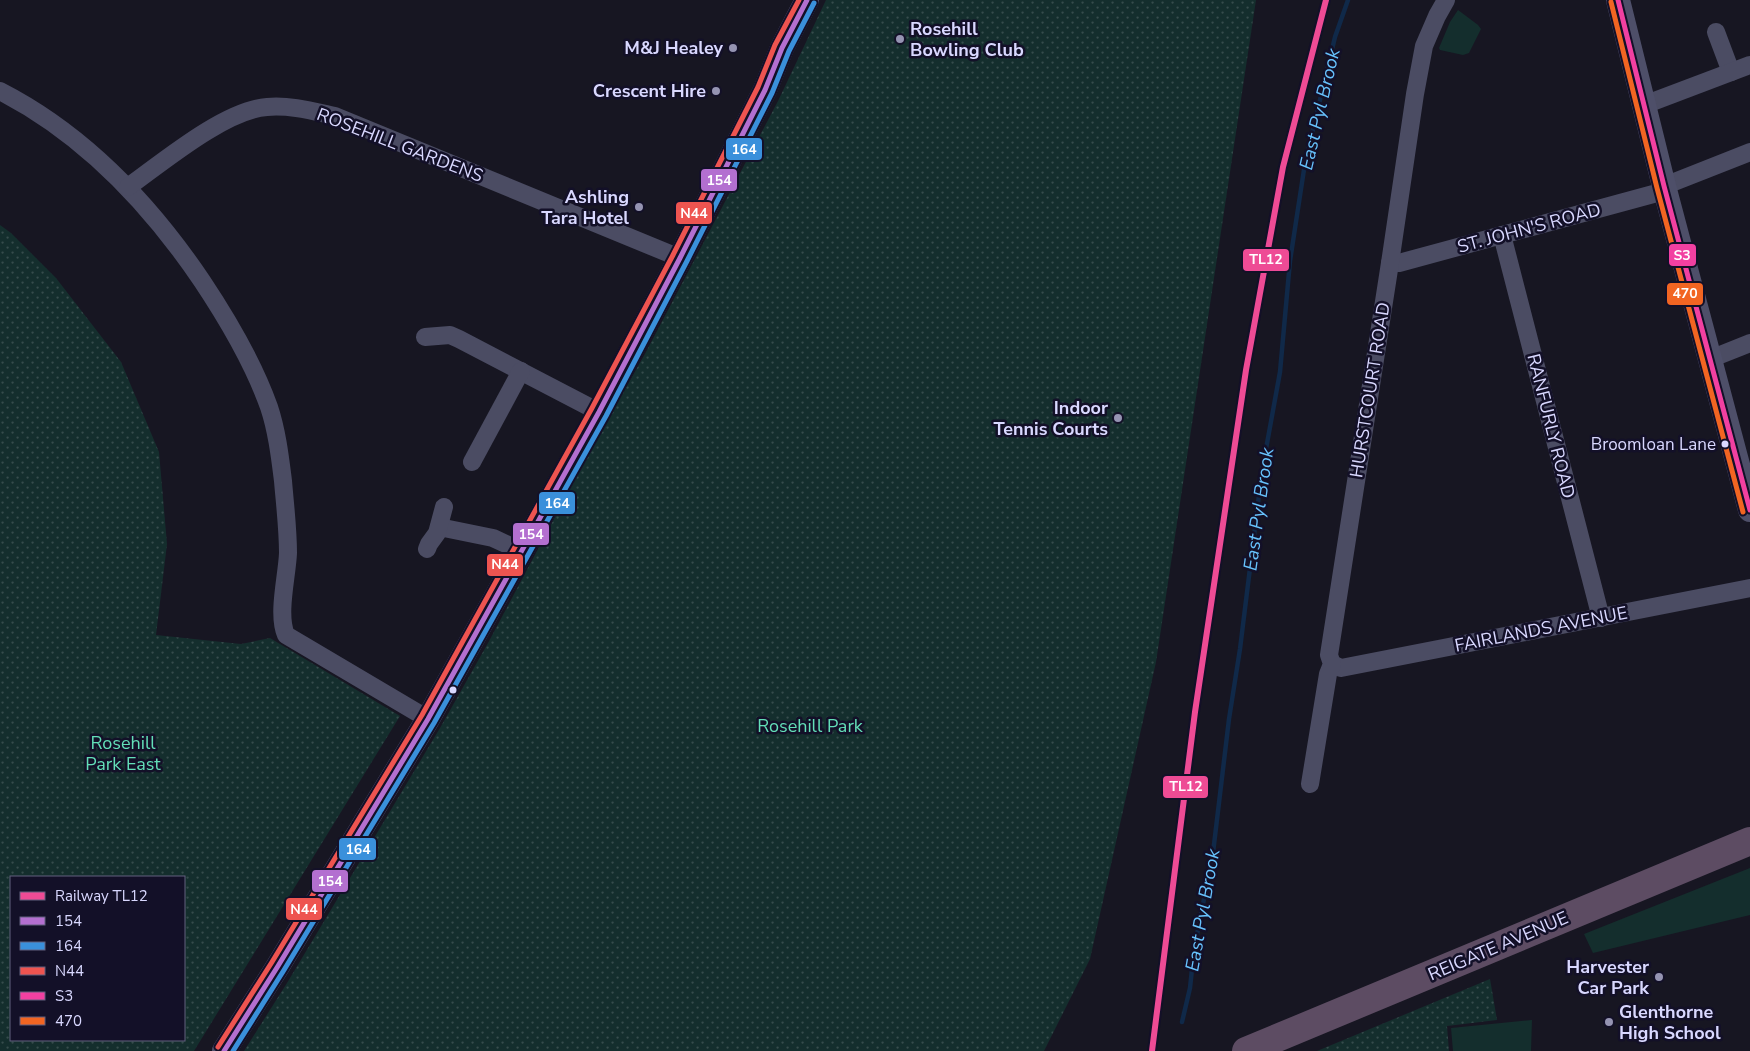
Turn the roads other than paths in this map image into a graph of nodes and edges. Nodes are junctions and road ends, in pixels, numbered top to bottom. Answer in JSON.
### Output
{"nodes":[{"id":1,"x":807,"y":0,"type":"edge"},
{"id":2,"x":1446,"y":0,"type":"edge"},
{"id":3,"x":1618,"y":0,"type":"edge"},
{"id":4,"x":1716,"y":32,"type":"dead end"},
{"id":5,"x":1750,"y":65,"type":"edge"},
{"id":6,"x":1731,"y":72,"type":"junction"},
{"id":7,"x":0,"y":91,"type":"edge"},
{"id":8,"x":1644,"y":105,"type":"junction"},
{"id":9,"x":1750,"y":152,"type":"edge"},
{"id":10,"x":1664,"y":186,"type":"junction"},
{"id":11,"x":128,"y":187,"type":"junction"},
{"id":12,"x":1502,"y":235,"type":"junction"},
{"id":13,"x":680,"y":258,"type":"junction"},
{"id":14,"x":1390,"y":263,"type":"junction"},
{"id":15,"x":425,"y":337,"type":"dead end"},
{"id":16,"x":1750,"y":343,"type":"edge"},
{"id":17,"x":1710,"y":359,"type":"junction"},
{"id":18,"x":520,"y":370,"type":"junction"},
{"id":19,"x":599,"y":412,"type":"junction"},
{"id":20,"x":472,"y":462,"type":"dead end"},
{"id":21,"x":444,"y":507,"type":"dead end"},
{"id":22,"x":1750,"y":510,"type":"edge"},
{"id":23,"x":439,"y":528,"type":"junction"},
{"id":24,"x":427,"y":549,"type":"dead end"},
{"id":25,"x":521,"y":551,"type":"junction"},
{"id":26,"x":1750,"y":588,"type":"edge"},
{"id":27,"x":1601,"y":618,"type":"junction"},
{"id":28,"x":1332,"y":664,"type":"junction"},
{"id":29,"x":428,"y":719,"type":"junction"},
{"id":30,"x":1310,"y":784,"type":"dead end"},
{"id":31,"x":1750,"y":841,"type":"edge"},
{"id":32,"x":224,"y":1051,"type":"edge"},
{"id":33,"x":1246,"y":1051,"type":"edge"}],
"edges":[{"from":1,"to":13,"type":"main road"},
{"from":2,"to":14,"type":"street","name":"HURSTCOURT ROAD"},
{"from":3,"to":8,"type":"main road"},
{"from":4,"to":6,"type":"street"},
{"from":5,"to":6,"type":"street"},
{"from":6,"to":8,"type":"street"},
{"from":7,"to":11,"type":"street"},
{"from":8,"to":10,"type":"main road"},
{"from":9,"to":10,"type":"street","name":"ST. JOHN'S ROAD"},
{"from":10,"to":12,"type":"street","name":"ST. JOHN'S ROAD"},
{"from":10,"to":17,"type":"main road"},
{"from":11,"to":13,"type":"street","name":"ROSEHILL GARDENS"},
{"from":11,"to":29,"type":"street"},
{"from":12,"to":14,"type":"street","name":"ST. JOHN'S ROAD"},
{"from":12,"to":27,"type":"street","name":"RANFURLY ROAD"},
{"from":13,"to":19,"type":"main road"},
{"from":14,"to":28,"type":"street","name":"HURSTCOURT ROAD"},
{"from":15,"to":18,"type":"street"},
{"from":16,"to":17,"type":"street"},
{"from":17,"to":22,"type":"main road"},
{"from":18,"to":19,"type":"street"},
{"from":18,"to":20,"type":"street"},
{"from":19,"to":25,"type":"main road"},
{"from":21,"to":23,"type":"street"},
{"from":23,"to":24,"type":"street"},
{"from":23,"to":25,"type":"street"},
{"from":25,"to":29,"type":"main road"},
{"from":26,"to":27,"type":"street","name":"FAIRLANDS AVENUE"},
{"from":27,"to":28,"type":"street","name":"FAIRLANDS AVENUE"},
{"from":28,"to":30,"type":"street","name":"HURSTCOURT ROAD"},
{"from":29,"to":32,"type":"main road"},
{"from":31,"to":33,"type":"highway","name":"REIGATE AVENUE"}]}
